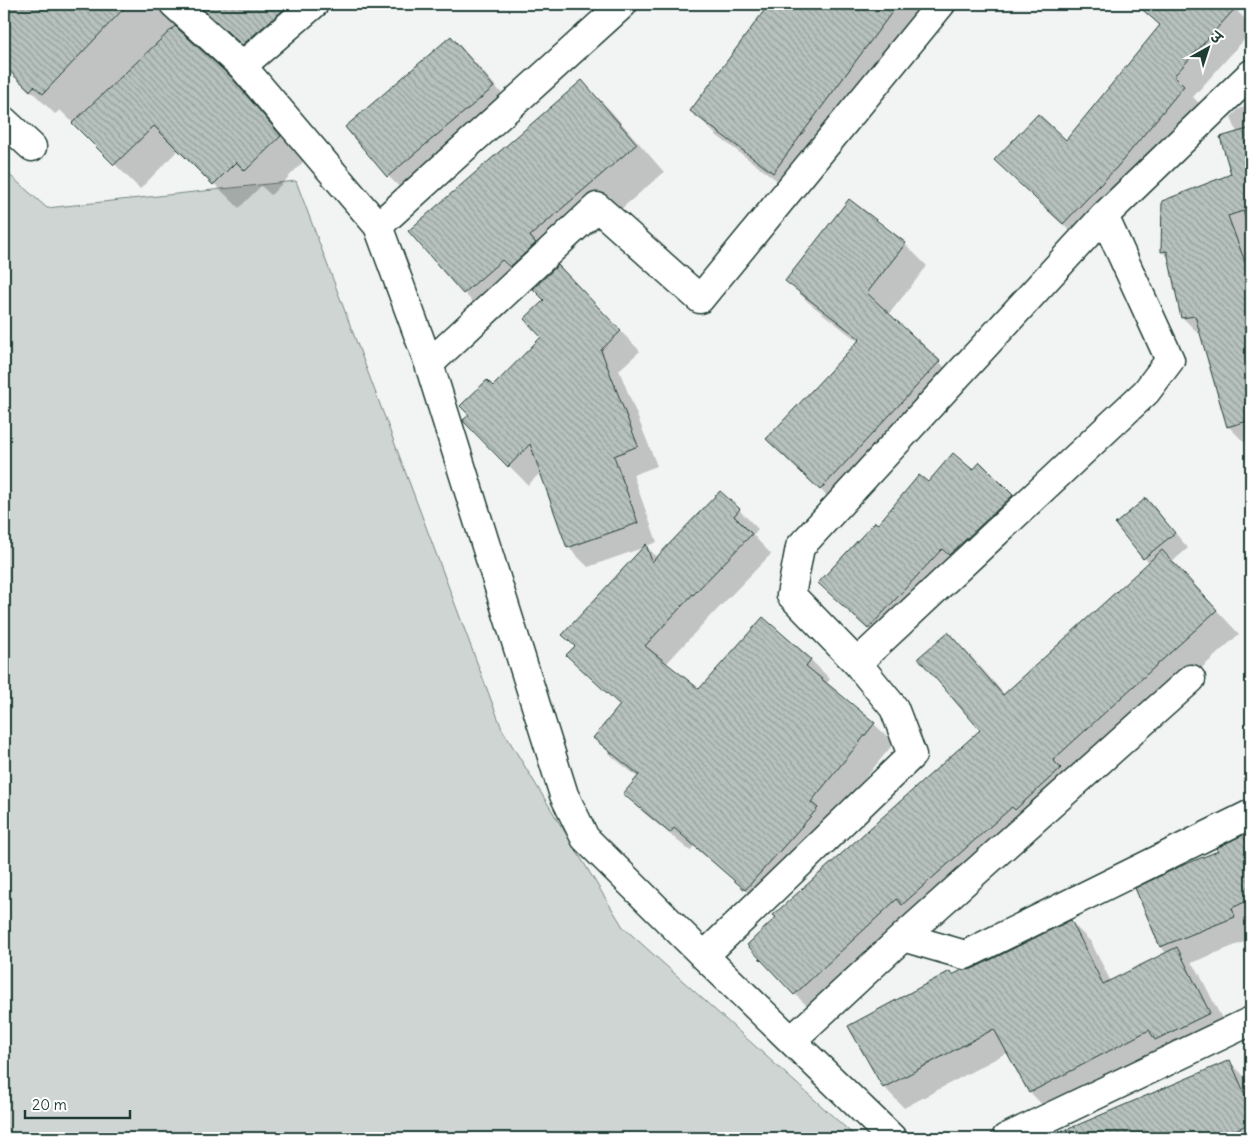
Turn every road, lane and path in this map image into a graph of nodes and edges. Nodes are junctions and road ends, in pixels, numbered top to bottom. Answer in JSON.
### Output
{"nodes":[{"id":1,"x":174,"y":4,"type":"edge"},
{"id":2,"x":314,"y":4,"type":"edge"},
{"id":3,"x":623,"y":4,"type":"edge"},
{"id":4,"x":941,"y":4,"type":"edge"},
{"id":5,"x":242,"y":66,"type":"junction"},
{"id":6,"x":1251,"y":74,"type":"edge"},
{"id":7,"x":4,"y":121,"type":"edge"},
{"id":8,"x":32,"y":147,"type":"dead end"},
{"id":9,"x":1104,"y":216,"type":"junction"},
{"id":10,"x":378,"y":226,"type":"junction"},
{"id":11,"x":429,"y":364,"type":"junction"},
{"id":12,"x":857,"y":663,"type":"junction"},
{"id":13,"x":1191,"y":679,"type":"dead end"},
{"id":14,"x":1251,"y":814,"type":"edge"},
{"id":15,"x":903,"y":937,"type":"junction"},
{"id":16,"x":704,"y":956,"type":"junction"},
{"id":17,"x":1251,"y":1021,"type":"edge"},
{"id":18,"x":792,"y":1040,"type":"junction"},
{"id":19,"x":892,"y":1138,"type":"edge"},
{"id":20,"x":1006,"y":1138,"type":"edge"}],
"edges":[{"from":1,"to":5,"type":"street"},
{"from":2,"to":5,"type":"street"},
{"from":3,"to":10,"type":"street"},
{"from":4,"to":11,"type":"street"},
{"from":5,"to":10,"type":"street"},
{"from":6,"to":9,"type":"street"},
{"from":7,"to":8,"type":"street"},
{"from":9,"to":12,"type":"street"},
{"from":9,"to":12,"type":"street"},
{"from":10,"to":11,"type":"street"},
{"from":11,"to":16,"type":"street"},
{"from":12,"to":16,"type":"street"},
{"from":13,"to":15,"type":"street"},
{"from":14,"to":15,"type":"street"},
{"from":15,"to":18,"type":"street"},
{"from":16,"to":18,"type":"street"},
{"from":17,"to":20,"type":"street"},
{"from":18,"to":19,"type":"street"}]}
